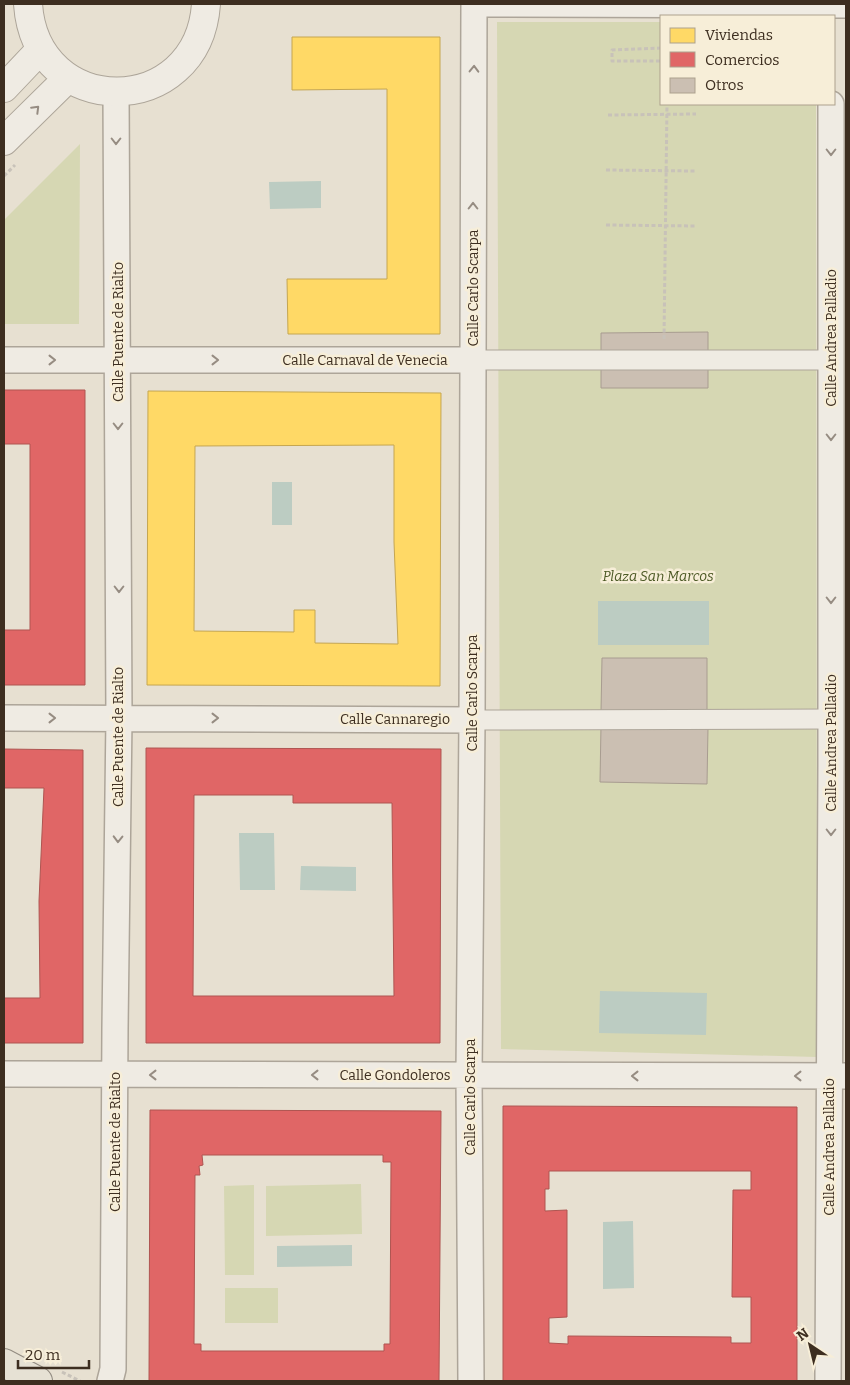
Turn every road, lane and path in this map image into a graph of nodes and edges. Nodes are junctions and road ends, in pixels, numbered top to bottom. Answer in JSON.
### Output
{"nodes":[{"id":1,"x":28,"y":4,"type":"edge"},
{"id":2,"x":211,"y":4,"type":"edge"},
{"id":3,"x":474,"y":4,"type":"edge"},
{"id":4,"x":485,"y":4,"type":"edge"},
{"id":5,"x":836,"y":9,"type":"edge"},
{"id":6,"x":660,"y":48,"type":"edge"},
{"id":7,"x":41,"y":49,"type":"junction"},
{"id":8,"x":660,"y":60,"type":"edge"},
{"id":9,"x":68,"y":78,"type":"junction"},
{"id":10,"x":4,"y":88,"type":"edge"},
{"id":11,"x":116,"y":92,"type":"junction"},
{"id":12,"x":667,"y":105,"type":"edge"},
{"id":13,"x":831,"y":105,"type":"edge"},
{"id":14,"x":666,"y":114,"type":"junction"},
{"id":15,"x":696,"y":114,"type":"dead end"},
{"id":16,"x":608,"y":115,"type":"dead end"},
{"id":17,"x":4,"y":142,"type":"edge"},
{"id":18,"x":606,"y":170,"type":"dead end"},
{"id":19,"x":666,"y":171,"type":"junction"},
{"id":20,"x":695,"y":171,"type":"dead end"},
{"id":21,"x":606,"y":225,"type":"dead end"},
{"id":22,"x":665,"y":226,"type":"junction"},
{"id":23,"x":696,"y":226,"type":"dead end"},
{"id":24,"x":4,"y":360,"type":"edge"},
{"id":25,"x":118,"y":360,"type":"junction"},
{"id":26,"x":473,"y":360,"type":"junction"},
{"id":27,"x":664,"y":360,"type":"junction"},
{"id":28,"x":839,"y":360,"type":"edge"},
{"id":29,"x":4,"y":718,"type":"edge"},
{"id":30,"x":119,"y":718,"type":"junction"},
{"id":31,"x":838,"y":719,"type":"edge"},
{"id":32,"x":472,"y":720,"type":"junction"},
{"id":33,"x":4,"y":1074,"type":"edge"},
{"id":34,"x":115,"y":1075,"type":"junction"},
{"id":35,"x":469,"y":1075,"type":"junction"},
{"id":36,"x":838,"y":1076,"type":"edge"},
{"id":37,"x":4,"y":1363,"type":"edge"},
{"id":38,"x":38,"y":1381,"type":"edge"},
{"id":39,"x":110,"y":1381,"type":"edge"},
{"id":40,"x":471,"y":1381,"type":"edge"},
{"id":41,"x":828,"y":1381,"type":"edge"}],
"edges":[{"from":1,"to":7,"type":"street"},
{"from":2,"to":11,"type":"street"},
{"from":26,"to":3,"type":"street","name":"Calle Carlo Scarpa","one_way":true},
{"from":4,"to":5,"type":"street"},
{"from":6,"to":8,"type":"path"},
{"from":7,"to":9,"type":"street"},
{"from":7,"to":10,"type":"street"},
{"from":9,"to":11,"type":"street"},
{"from":17,"to":9,"type":"street","one_way":true},
{"from":11,"to":25,"type":"street","name":"Calle Puente de Rialto","one_way":true},
{"from":12,"to":14,"type":"path"},
{"from":13,"to":28,"type":"street","name":"Calle Andrea Palladio","one_way":true},
{"from":14,"to":15,"type":"path"},
{"from":14,"to":16,"type":"path"},
{"from":14,"to":19,"type":"path"},
{"from":18,"to":19,"type":"path"},
{"from":19,"to":20,"type":"path"},
{"from":19,"to":22,"type":"path"},
{"from":21,"to":22,"type":"path"},
{"from":22,"to":23,"type":"path"},
{"from":22,"to":27,"type":"path"},
{"from":24,"to":25,"type":"street","name":"Calle Carnaval de Venecia","one_way":true},
{"from":25,"to":26,"type":"street","name":"Calle Carnaval de Venecia","one_way":true},
{"from":25,"to":30,"type":"street","name":"Calle Puente de Rialto","one_way":true},
{"from":26,"to":27,"type":"street","name":"Calle Carnaval de Venecia"},
{"from":26,"to":32,"type":"street","name":"Calle Carlo Scarpa"},
{"from":27,"to":28,"type":"street","name":"Calle Carnaval de Venecia"},
{"from":28,"to":31,"type":"street","name":"Calle Andrea Palladio","one_way":true},
{"from":29,"to":30,"type":"street","name":"Calle Cannaregio","one_way":true},
{"from":30,"to":32,"type":"street","name":"Calle Cannaregio","one_way":true},
{"from":30,"to":34,"type":"street","name":"Calle Puente de Rialto","one_way":true},
{"from":31,"to":32,"type":"street","name":"Calle Cannaregio"},
{"from":31,"to":36,"type":"street","name":"Calle Andrea Palladio","one_way":true},
{"from":32,"to":35,"type":"street","name":"Calle Carlo Scarpa"},
{"from":33,"to":34,"type":"street","name":"Calle Gondoleros"},
{"from":35,"to":34,"type":"street","name":"Calle Gondoleros","one_way":true},
{"from":34,"to":39,"type":"street","name":"Calle Puente de Rialto"},
{"from":36,"to":35,"type":"street","name":"Calle Gondoleros","one_way":true},
{"from":35,"to":40,"type":"street","name":"Calle Carlo Scarpa"},
{"from":36,"to":41,"type":"street","name":"Calle Andrea Palladio"},
{"from":37,"to":38,"type":"main road"}]}
